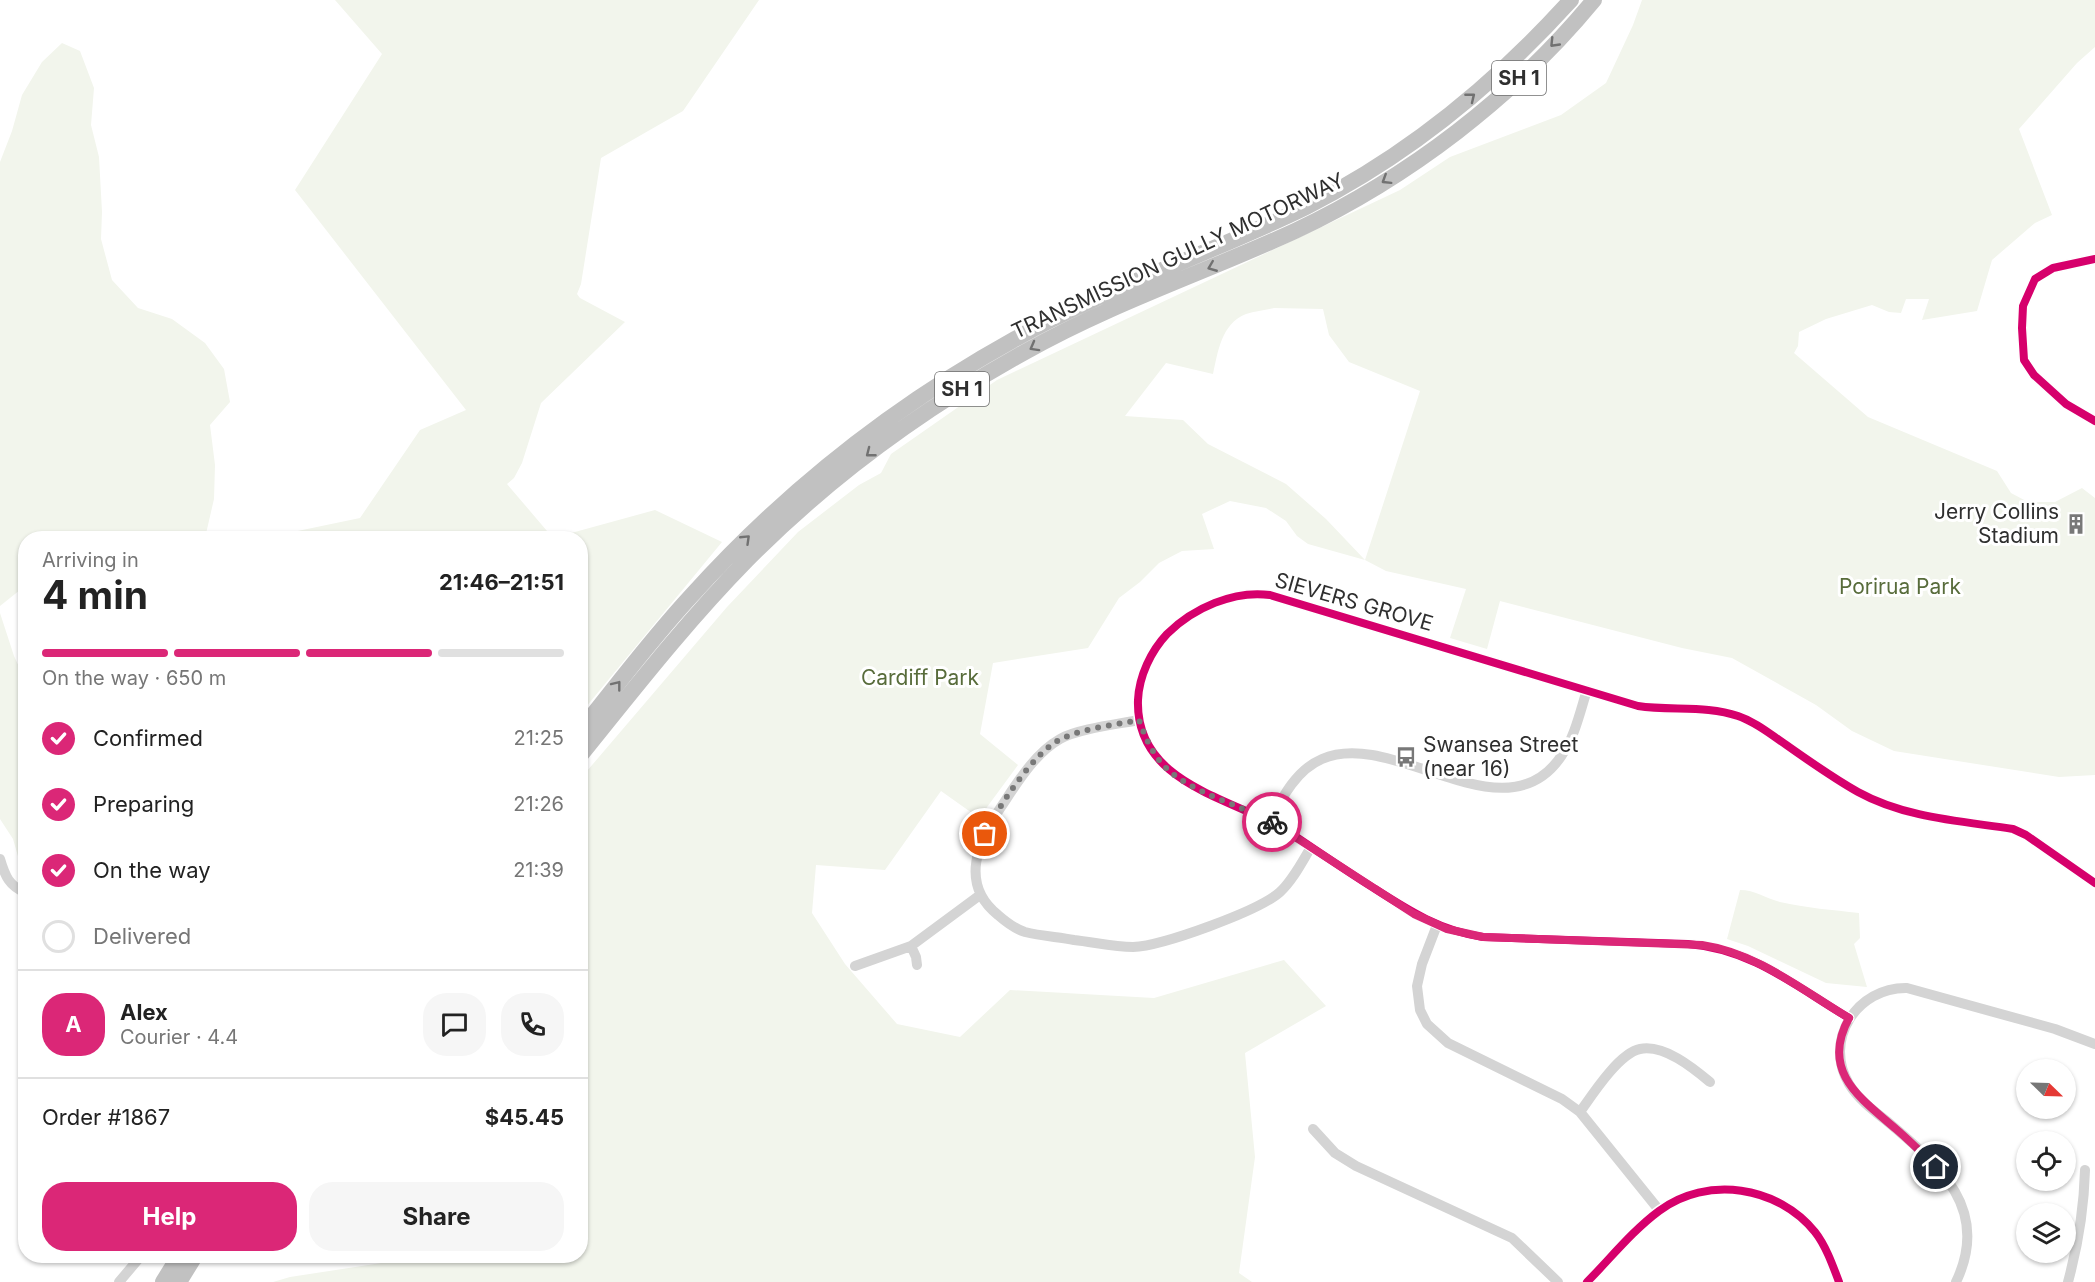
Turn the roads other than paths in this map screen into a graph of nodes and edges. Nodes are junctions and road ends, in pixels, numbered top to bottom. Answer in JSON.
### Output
{"nodes":[{"id":1,"x":1571,"y":0,"type":"edge"},
{"id":2,"x":1594,"y":0,"type":"edge"},
{"id":3,"x":2095,"y":259,"type":"edge"},
{"id":4,"x":2095,"y":421,"type":"edge"},
{"id":5,"x":1587,"y":690,"type":"junction"},
{"id":6,"x":1139,"y":720,"type":"junction"},
{"id":7,"x":588,"y":721,"type":"edge"},
{"id":8,"x":588,"y":746,"type":"edge"},
{"id":9,"x":1270,"y":821,"type":"junction"},
{"id":10,"x":1311,"y":847,"type":"junction"},
{"id":11,"x":0,"y":860,"type":"edge"},
{"id":12,"x":2095,"y":883,"type":"edge"},
{"id":13,"x":18,"y":888,"type":"edge"},
{"id":14,"x":980,"y":895,"type":"junction"},
{"id":15,"x":1437,"y":925,"type":"junction"},
{"id":16,"x":911,"y":946,"type":"junction"},
{"id":17,"x":855,"y":966,"type":"dead end"},
{"id":18,"x":917,"y":966,"type":"dead end"},
{"id":19,"x":1849,"y":1018,"type":"junction"},
{"id":20,"x":2095,"y":1044,"type":"edge"},
{"id":21,"x":1710,"y":1082,"type":"dead end"},
{"id":22,"x":1580,"y":1112,"type":"junction"},
{"id":23,"x":1313,"y":1129,"type":"dead end"},
{"id":24,"x":2085,"y":1170,"type":"dead end"},
{"id":25,"x":1659,"y":1210,"type":"junction"},
{"id":26,"x":135,"y":1263,"type":"edge"},
{"id":27,"x":175,"y":1263,"type":"edge"},
{"id":28,"x":191,"y":1263,"type":"edge"},
{"id":29,"x":119,"y":1282,"type":"edge"},
{"id":30,"x":163,"y":1282,"type":"edge"},
{"id":31,"x":179,"y":1282,"type":"edge"},
{"id":32,"x":1558,"y":1282,"type":"edge"},
{"id":33,"x":1587,"y":1282,"type":"edge"},
{"id":34,"x":1839,"y":1282,"type":"edge"},
{"id":35,"x":1956,"y":1282,"type":"edge"},
{"id":36,"x":2068,"y":1282,"type":"edge"}],
"edges":[{"from":7,"to":1,"type":"highway","name":"TRANSMISSION GULLY MOTORWAY","number":"SH 1","one_way":true},
{"from":2,"to":8,"type":"highway","name":"TRANSMISSION GULLY MOTORWAY","number":"SH 1","one_way":true},
{"from":3,"to":4,"type":"street"},
{"from":5,"to":6,"type":"street","name":"SIEVERS GROVE"},
{"from":5,"to":9,"type":"street"},
{"from":5,"to":12,"type":"street","name":"SIEVERS GROVE"},
{"from":6,"to":9,"type":"street","name":"SIEVERS GROVE"},
{"from":6,"to":14,"type":"street"},
{"from":9,"to":10,"type":"street","name":"SIEVERS GROVE"},
{"from":10,"to":14,"type":"street"},
{"from":10,"to":15,"type":"street","name":"SIEVERS GROVE"},
{"from":11,"to":13,"type":"street"},
{"from":14,"to":16,"type":"street"},
{"from":15,"to":19,"type":"street","name":"SIEVERS GROVE"},
{"from":15,"to":22,"type":"street"},
{"from":16,"to":17,"type":"street"},
{"from":16,"to":18,"type":"street"},
{"from":19,"to":20,"type":"street"},
{"from":19,"to":35,"type":"street"},
{"from":21,"to":22,"type":"street"},
{"from":22,"to":25,"type":"street"},
{"from":23,"to":32,"type":"street"},
{"from":24,"to":36,"type":"street"},
{"from":25,"to":33,"type":"street"},
{"from":25,"to":34,"type":"street"},
{"from":26,"to":29,"type":"street"},
{"from":27,"to":30,"type":"highway"},
{"from":28,"to":31,"type":"highway"}]}
